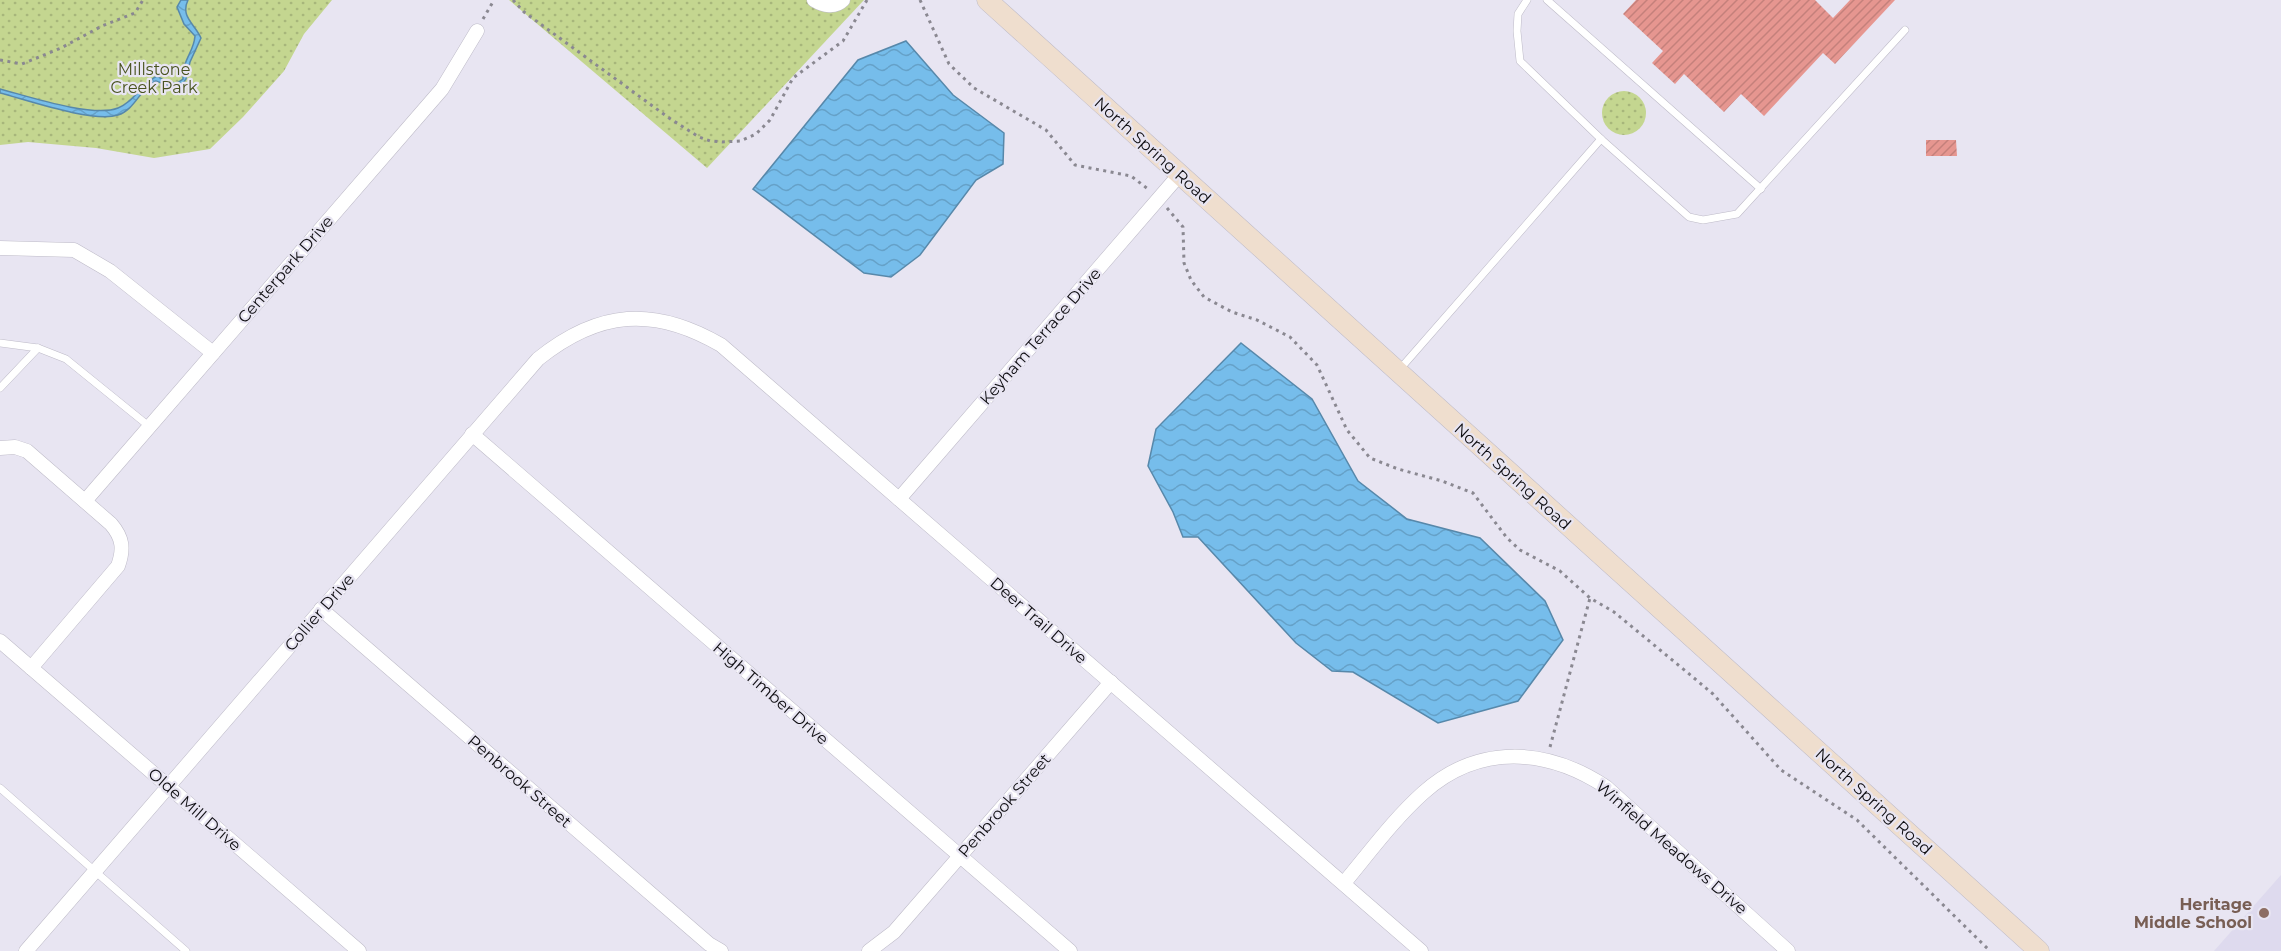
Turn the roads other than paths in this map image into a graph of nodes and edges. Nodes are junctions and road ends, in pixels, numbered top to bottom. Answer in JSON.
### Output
{"nodes":[{"id":1,"x":814,"y":0,"type":"edge"},
{"id":2,"x":843,"y":0,"type":"edge"},
{"id":3,"x":987,"y":0,"type":"edge"},
{"id":4,"x":1527,"y":0,"type":"edge"},
{"id":5,"x":1548,"y":0,"type":"edge"},
{"id":6,"x":1905,"y":30,"type":"dead end"},
{"id":7,"x":477,"y":31,"type":"road end"},
{"id":8,"x":1601,"y":139,"type":"junction"},
{"id":9,"x":1180,"y":174,"type":"junction"},
{"id":10,"x":1761,"y":189,"type":"junction"},
{"id":11,"x":0,"y":248,"type":"edge"},
{"id":12,"x":641,"y":318,"type":"joint"},
{"id":13,"x":0,"y":343,"type":"edge"},
{"id":14,"x":38,"y":348,"type":"junction"},
{"id":15,"x":213,"y":353,"type":"junction"},
{"id":16,"x":1398,"y":371,"type":"junction"},
{"id":17,"x":0,"y":388,"type":"edge"},
{"id":18,"x":150,"y":427,"type":"junction"},
{"id":19,"x":472,"y":434,"type":"junction"},
{"id":20,"x":0,"y":448,"type":"edge"},
{"id":21,"x":899,"y":499,"type":"junction"},
{"id":22,"x":85,"y":501,"type":"junction"},
{"id":23,"x":321,"y":609,"type":"junction"},
{"id":24,"x":0,"y":641,"type":"edge"},
{"id":25,"x":31,"y":668,"type":"junction"},
{"id":26,"x":1111,"y":682,"type":"junction"},
{"id":27,"x":168,"y":786,"type":"junction"},
{"id":28,"x":0,"y":789,"type":"edge"},
{"id":29,"x":960,"y":856,"type":"junction"},
{"id":30,"x":94,"y":872,"type":"junction"},
{"id":31,"x":1344,"y":883,"type":"junction"},
{"id":32,"x":26,"y":951,"type":"edge"},
{"id":33,"x":186,"y":951,"type":"edge"},
{"id":34,"x":359,"y":951,"type":"edge"},
{"id":35,"x":721,"y":951,"type":"edge"},
{"id":36,"x":869,"y":951,"type":"edge"},
{"id":37,"x":1070,"y":951,"type":"edge"},
{"id":38,"x":1421,"y":951,"type":"edge"},
{"id":39,"x":1788,"y":951,"type":"edge"},
{"id":40,"x":2039,"y":951,"type":"edge"}],
"edges":[{"from":1,"to":2,"type":"street"},
{"from":3,"to":9,"type":"main road","name":"North Spring Road"},
{"from":4,"to":8,"type":"lane"},
{"from":5,"to":10,"type":"lane"},
{"from":6,"to":10,"type":"lane"},
{"from":7,"to":15,"type":"street","name":"Centerpark Drive"},
{"from":8,"to":10,"type":"lane"},
{"from":8,"to":16,"type":"lane"},
{"from":9,"to":16,"type":"main road","name":"North Spring Road"},
{"from":9,"to":21,"type":"street","name":"Keyham Terrace Drive"},
{"from":11,"to":15,"type":"street"},
{"from":12,"to":19,"type":"street","name":"Collier Drive"},
{"from":12,"to":21,"type":"street","name":"Deer Trail Drive"},
{"from":13,"to":14,"type":"lane"},
{"from":14,"to":17,"type":"lane"},
{"from":14,"to":18,"type":"lane"},
{"from":15,"to":18,"type":"street","name":"Centerpark Drive"},
{"from":16,"to":40,"type":"main road","name":"North Spring Road"},
{"from":18,"to":22,"type":"street","name":"Centerpark Drive"},
{"from":19,"to":23,"type":"street","name":"Collier Drive"},
{"from":19,"to":29,"type":"street","name":"High Timber Drive"},
{"from":20,"to":22,"type":"street"},
{"from":21,"to":26,"type":"street","name":"Deer Trail Drive"},
{"from":22,"to":25,"type":"street"},
{"from":23,"to":27,"type":"street","name":"Collier Drive"},
{"from":23,"to":35,"type":"street","name":"Penbrook Street"},
{"from":24,"to":25,"type":"street","name":"Olde Mill Drive"},
{"from":25,"to":27,"type":"street","name":"Olde Mill Drive"},
{"from":26,"to":29,"type":"street","name":"Penbrook Street"},
{"from":26,"to":31,"type":"street","name":"Deer Trail Drive"},
{"from":27,"to":30,"type":"street","name":"Collier Drive"},
{"from":27,"to":34,"type":"street","name":"Olde Mill Drive"},
{"from":28,"to":30,"type":"lane"},
{"from":29,"to":36,"type":"street","name":"Penbrook Street"},
{"from":29,"to":37,"type":"street","name":"High Timber Drive"},
{"from":30,"to":32,"type":"street","name":"Collier Drive"},
{"from":30,"to":33,"type":"lane"},
{"from":31,"to":38,"type":"street","name":"Deer Trail Drive"},
{"from":31,"to":39,"type":"street","name":"Winfield Meadows Drive"}]}
